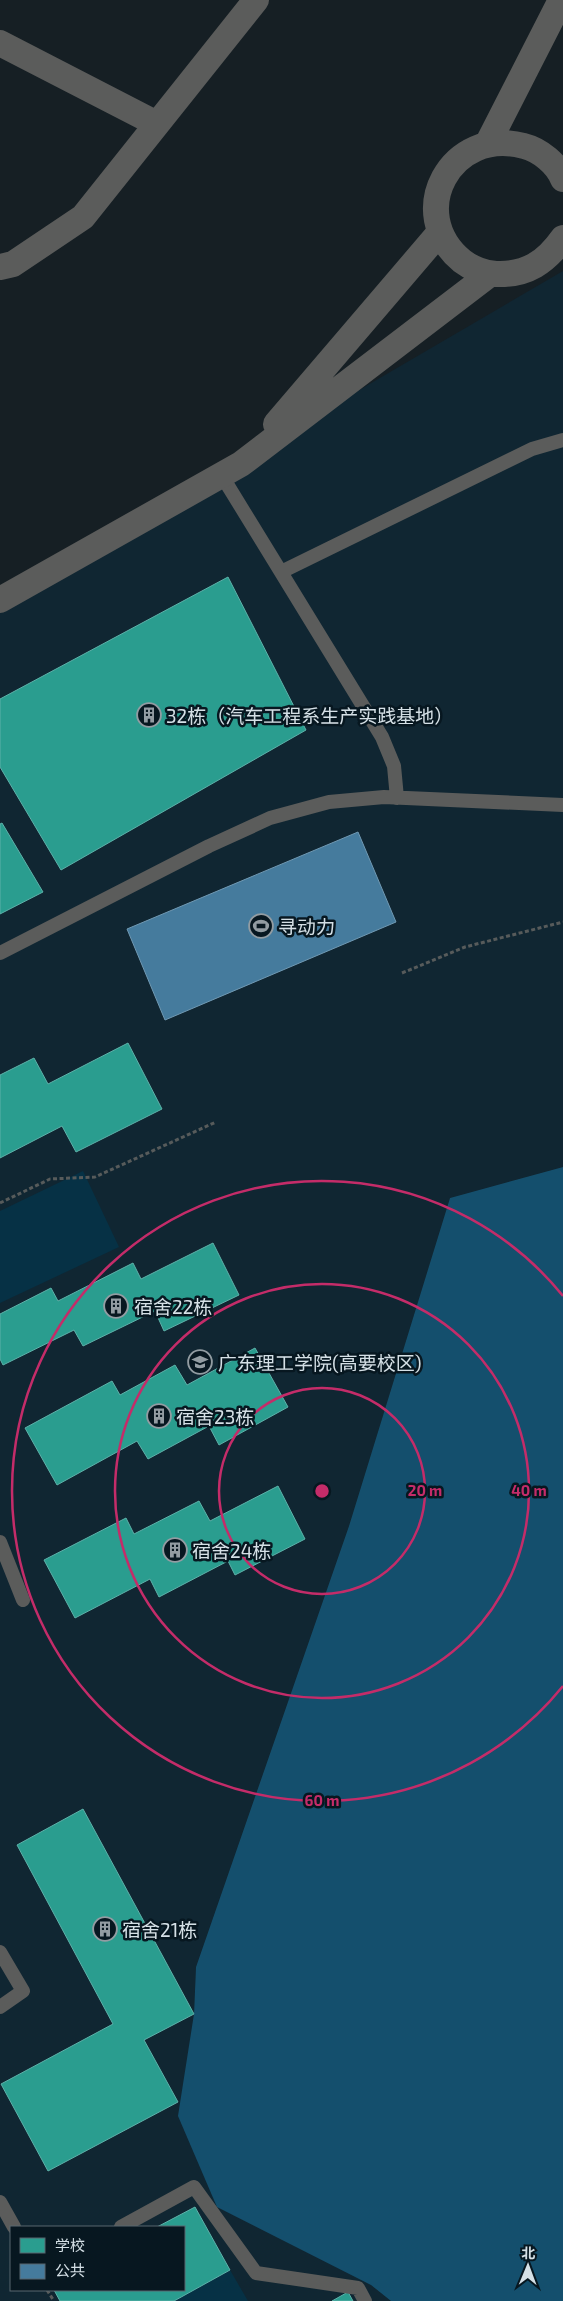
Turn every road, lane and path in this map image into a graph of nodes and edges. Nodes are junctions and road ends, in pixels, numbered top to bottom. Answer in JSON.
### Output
{"nodes":[{"id":1,"x":256,"y":0,"type":"edge"},
{"id":2,"x":561,"y":0,"type":"edge"},
{"id":3,"x":0,"y":43,"type":"edge"},
{"id":4,"x":157,"y":124,"type":"junction"},
{"id":5,"x":488,"y":143,"type":"junction"},
{"id":6,"x":563,"y":176,"type":"edge"},
{"id":7,"x":440,"y":232,"type":"junction"},
{"id":8,"x":559,"y":249,"type":"edge"},
{"id":9,"x":0,"y":267,"type":"edge"},
{"id":10,"x":490,"y":274,"type":"junction"},
{"id":11,"x":563,"y":440,"type":"edge"},
{"id":12,"x":231,"y":470,"type":"junction"},
{"id":13,"x":281,"y":572,"type":"junction"},
{"id":14,"x":0,"y":600,"type":"edge"},
{"id":15,"x":396,"y":798,"type":"junction"},
{"id":16,"x":563,"y":805,"type":"edge"},
{"id":17,"x":563,"y":922,"type":"edge"},
{"id":18,"x":0,"y":953,"type":"edge"},
{"id":19,"x":402,"y":973,"type":"dead end"},
{"id":20,"x":216,"y":1122,"type":"dead end"},
{"id":21,"x":0,"y":1203,"type":"edge"},
{"id":22,"x":0,"y":1542,"type":"edge"},
{"id":23,"x":23,"y":1600,"type":"dead end"},
{"id":24,"x":0,"y":1952,"type":"edge"},
{"id":25,"x":0,"y":2007,"type":"edge"},
{"id":26,"x":0,"y":2202,"type":"edge"},
{"id":27,"x":13,"y":2226,"type":"edge"},
{"id":28,"x":123,"y":2226,"type":"edge"},
{"id":29,"x":366,"y":2301,"type":"edge"}],
"edges":[{"from":1,"to":4,"type":"street"},
{"from":2,"to":5,"type":"street"},
{"from":3,"to":4,"type":"street"},
{"from":4,"to":9,"type":"street"},
{"from":5,"to":6,"type":"street"},
{"from":5,"to":7,"type":"street"},
{"from":7,"to":10,"type":"street"},
{"from":7,"to":12,"type":"street"},
{"from":8,"to":10,"type":"street"},
{"from":10,"to":12,"type":"street"},
{"from":11,"to":13,"type":"lane"},
{"from":12,"to":13,"type":"lane"},
{"from":12,"to":14,"type":"street"},
{"from":13,"to":15,"type":"lane"},
{"from":15,"to":16,"type":"lane"},
{"from":15,"to":18,"type":"lane"},
{"from":17,"to":19,"type":"path"},
{"from":20,"to":21,"type":"path"},
{"from":22,"to":23,"type":"lane"},
{"from":24,"to":25,"type":"lane"},
{"from":26,"to":27,"type":"lane"},
{"from":28,"to":29,"type":"lane"}]}
